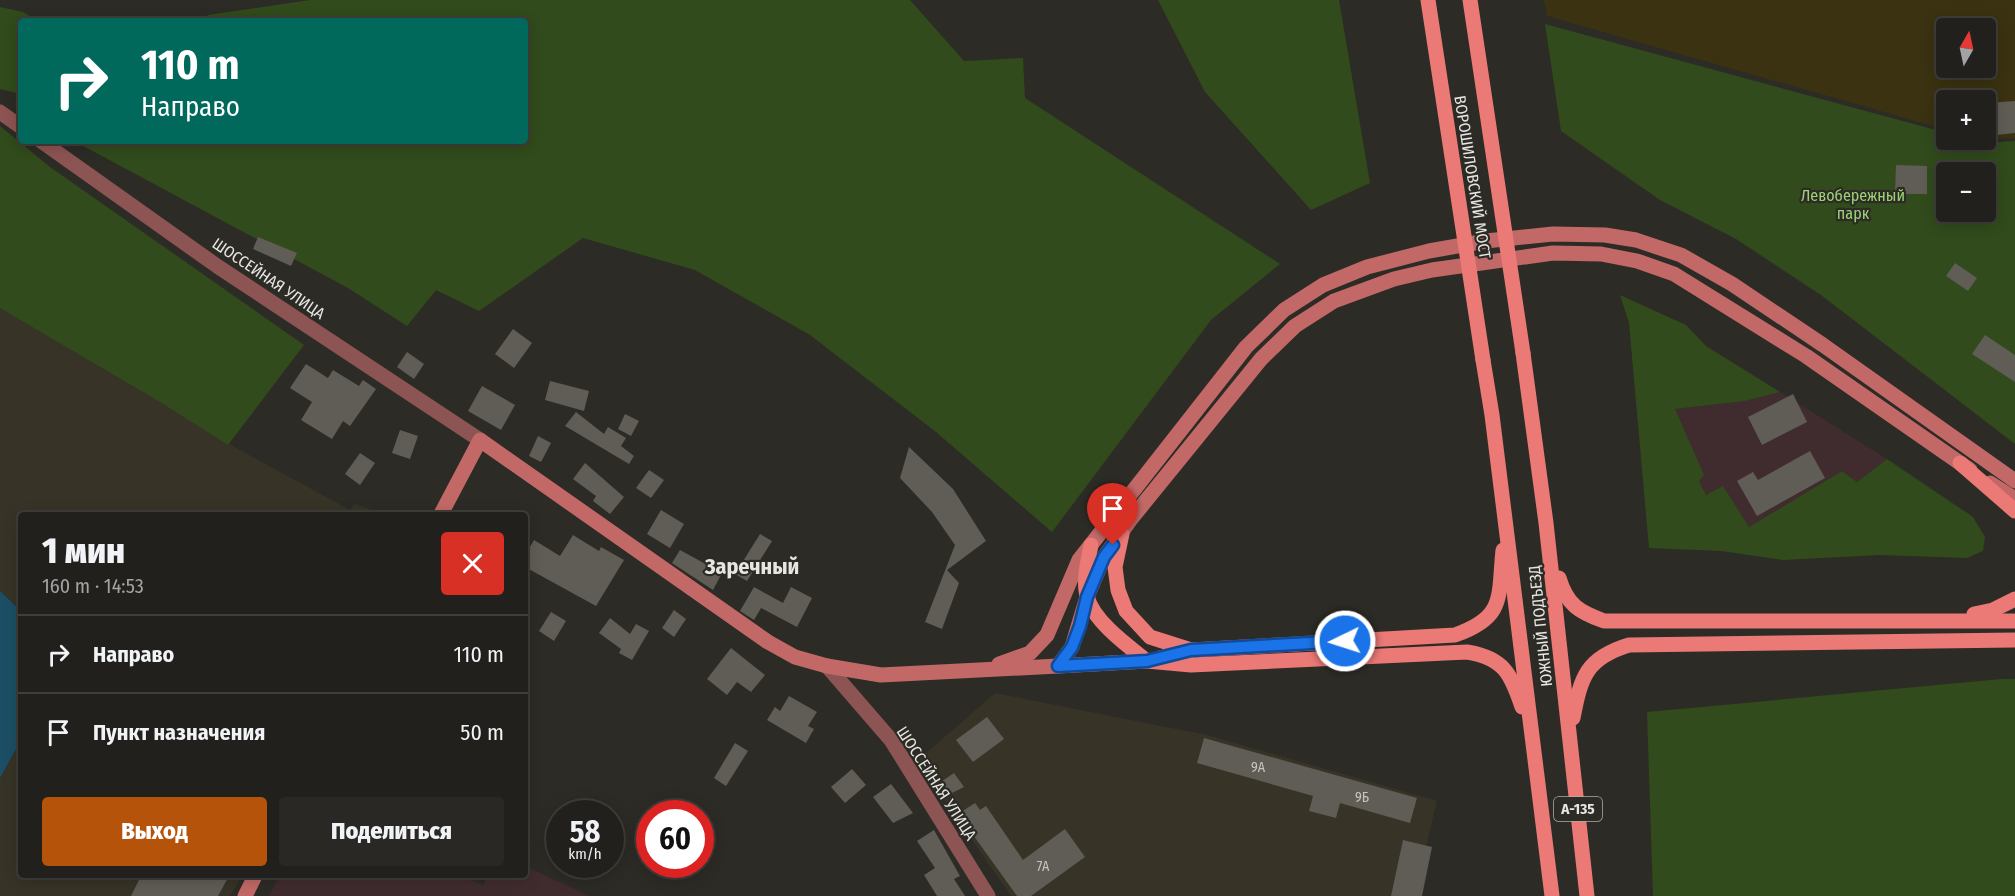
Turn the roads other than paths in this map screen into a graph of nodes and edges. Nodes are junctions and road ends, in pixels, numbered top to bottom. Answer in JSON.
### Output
{"nodes":[{"id":1,"x":1428,"y":0,"type":"edge"},
{"id":2,"x":1470,"y":0,"type":"edge"},
{"id":3,"x":0,"y":112,"type":"edge"},
{"id":4,"x":18,"y":124,"type":"edge"},
{"id":5,"x":45,"y":144,"type":"edge"},
{"id":6,"x":1523,"y":353,"type":"joint"},
{"id":7,"x":1483,"y":360,"type":"joint"},
{"id":8,"x":480,"y":440,"type":"junction"},
{"id":9,"x":1960,"y":463,"type":"junction"},
{"id":10,"x":2015,"y":480,"type":"edge"},
{"id":11,"x":2015,"y":499,"type":"edge"},
{"id":12,"x":2015,"y":510,"type":"edge"},
{"id":13,"x":442,"y":512,"type":"edge"},
{"id":14,"x":1546,"y":523,"type":"junction"},
{"id":15,"x":1506,"y":526,"type":"junction"},
{"id":16,"x":1122,"y":534,"type":"junction"},
{"id":17,"x":1091,"y":545,"type":"junction"},
{"id":18,"x":1087,"y":597,"type":"junction"},
{"id":19,"x":2015,"y":599,"type":"edge"},
{"id":20,"x":1942,"y":621,"type":"junction"},
{"id":21,"x":2015,"y":621,"type":"edge"},
{"id":22,"x":2015,"y":640,"type":"edge"},
{"id":23,"x":1191,"y":650,"type":"junction"},
{"id":24,"x":1147,"y":661,"type":"junction"},
{"id":25,"x":827,"y":666,"type":"junction"},
{"id":26,"x":1058,"y":666,"type":"junction"},
{"id":27,"x":985,"y":669,"type":"junction"},
{"id":28,"x":1570,"y":733,"type":"junction"},
{"id":29,"x":1532,"y":735,"type":"junction"},
{"id":30,"x":254,"y":878,"type":"edge"},
{"id":31,"x":245,"y":896,"type":"edge"},
{"id":32,"x":988,"y":896,"type":"edge"},
{"id":33,"x":1552,"y":896,"type":"edge"},
{"id":34,"x":1587,"y":896,"type":"edge"}],
"edges":[{"from":1,"to":7,"type":"main road","name":"ВОРОШИЛОВСКИЙ МОСТ","bridge":true},
{"from":2,"to":6,"type":"main road","name":"ВОРОШИЛОВСКИЙ МОСТ","bridge":true},
{"from":3,"to":4,"type":"street"},
{"from":5,"to":8,"type":"street","name":"ШОССЕЙНАЯ УЛИЦА"},
{"from":6,"to":14,"type":"main road","name":"ЮЖНЫЙ ПОДЪЕЗД"},
{"from":7,"to":15,"type":"main road","name":"ЮЖНЫЙ ПОДЪЕЗД"},
{"from":8,"to":13,"type":"main road"},
{"from":8,"to":25,"type":"main road","name":"ШОССЕЙНАЯ УЛИЦА"},
{"from":9,"to":11,"type":"main road"},
{"from":9,"to":12,"type":"main road"},
{"from":9,"to":16,"type":"main road"},
{"from":10,"to":17,"type":"main road"},
{"from":14,"to":20,"type":"main road"},
{"from":14,"to":28,"type":"main road","name":"ЮЖНЫЙ ПОДЪЕЗД","number":"А-135"},
{"from":15,"to":23,"type":"main road"},
{"from":15,"to":29,"type":"main road","name":"ЮЖНЫЙ ПОДЪЕЗД","number":"А-135"},
{"from":16,"to":18,"type":"main road"},
{"from":16,"to":23,"type":"main road"},
{"from":17,"to":18,"type":"main road"},
{"from":17,"to":27,"type":"main road"},
{"from":18,"to":24,"type":"main road"},
{"from":18,"to":26,"type":"main road"},
{"from":19,"to":20,"type":"main road"},
{"from":20,"to":21,"type":"main road"},
{"from":22,"to":28,"type":"main road"},
{"from":23,"to":24,"type":"main road"},
{"from":24,"to":26,"type":"main road"},
{"from":24,"to":29,"type":"main road"},
{"from":25,"to":27,"type":"main road","name":"ШОССЕЙНАЯ УЛИЦА"},
{"from":25,"to":32,"type":"street","name":"ШОССЕЙНАЯ УЛИЦА"},
{"from":26,"to":27,"type":"main road","name":"ШОССЕЙНАЯ УЛИЦА"},
{"from":28,"to":34,"type":"main road","name":"ЮЖНЫЙ ПОДЪЕЗД","number":"А-135"},
{"from":29,"to":33,"type":"main road","name":"ЮЖНЫЙ ПОДЪЕЗД","number":"А-135"},
{"from":30,"to":31,"type":"main road"}]}
